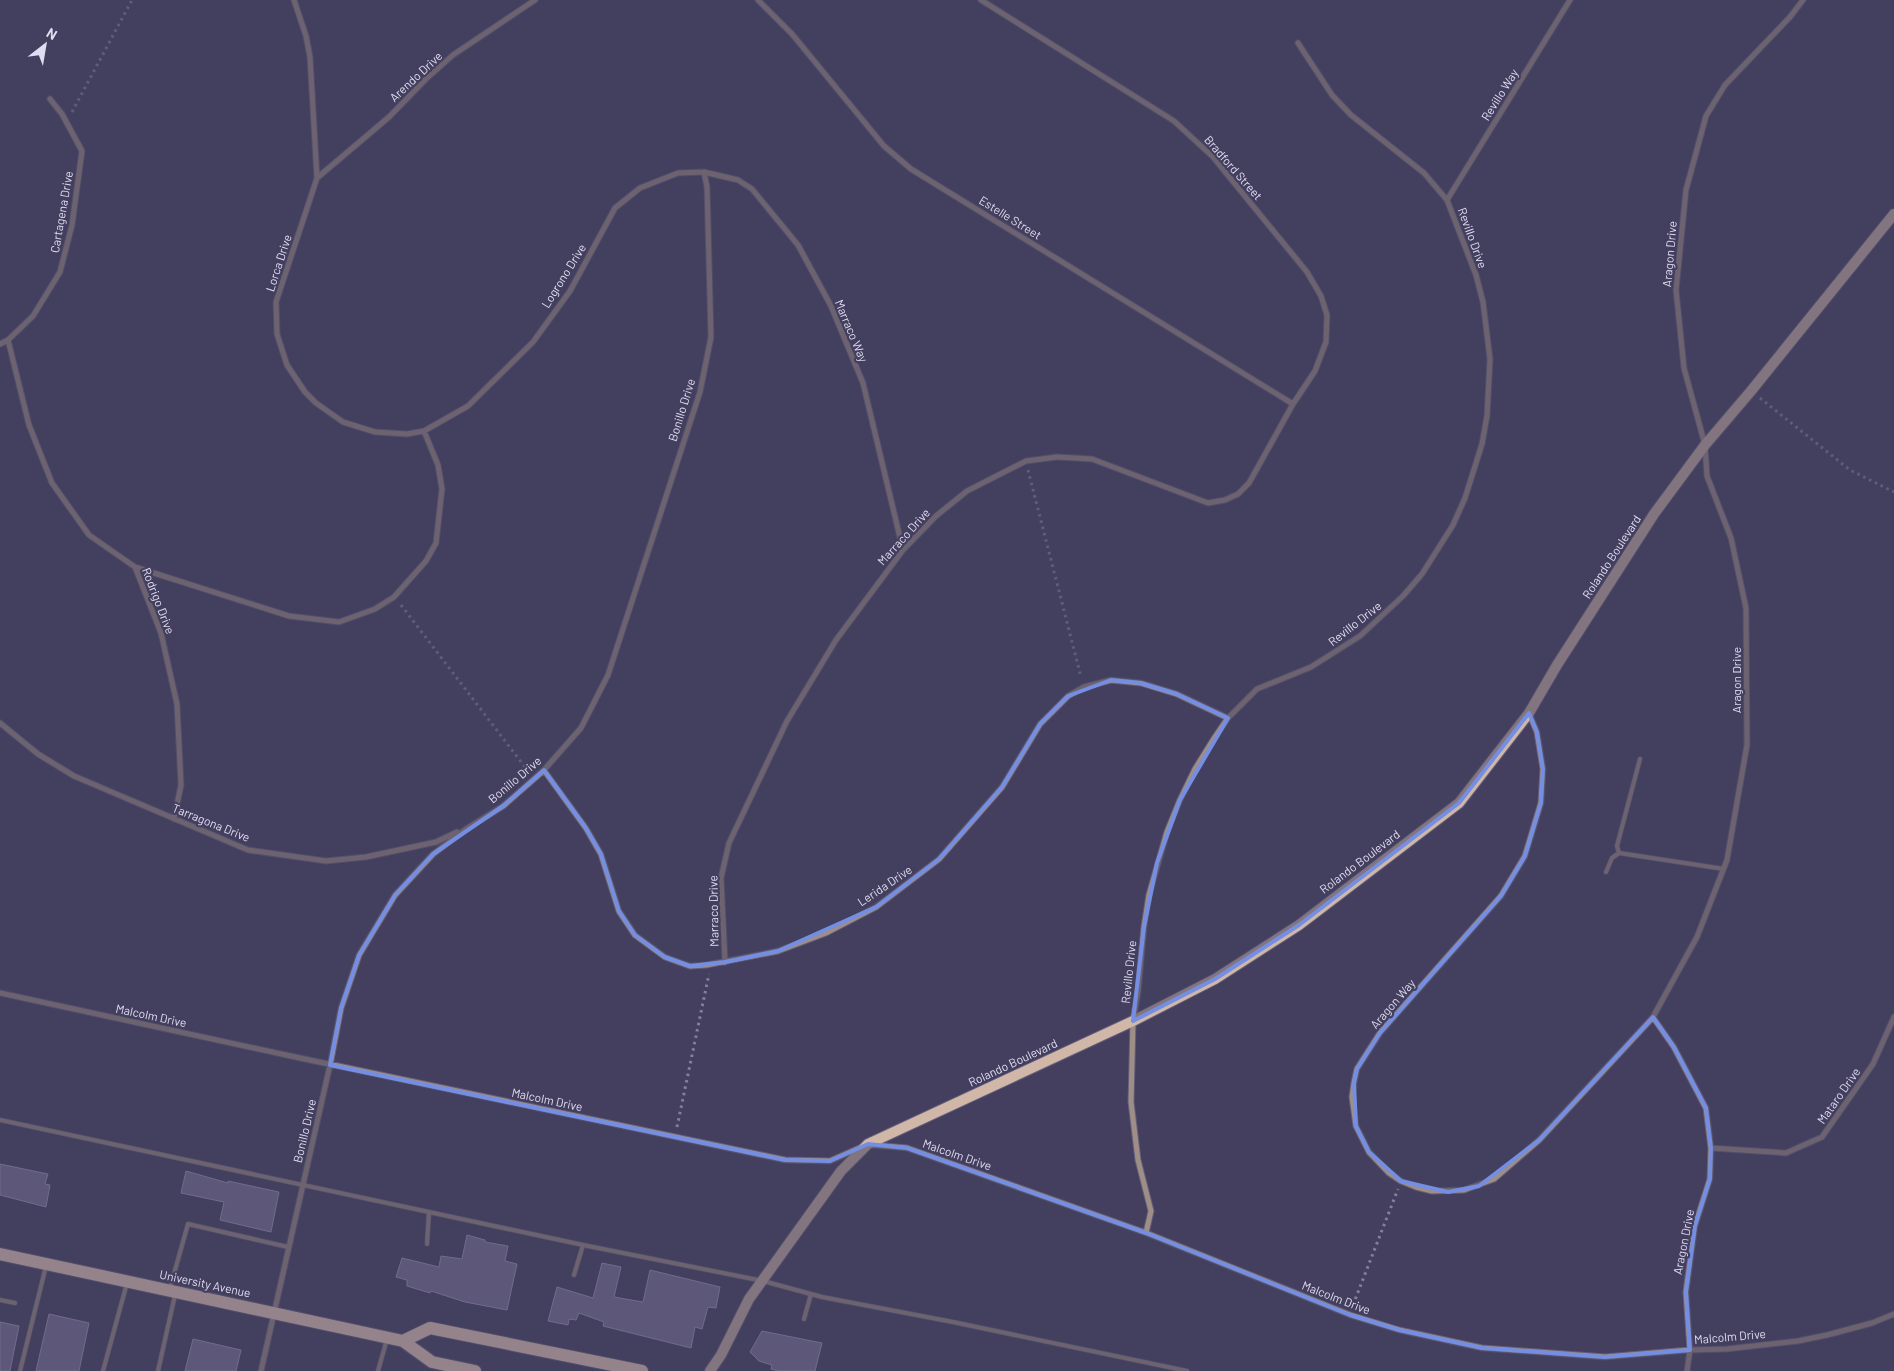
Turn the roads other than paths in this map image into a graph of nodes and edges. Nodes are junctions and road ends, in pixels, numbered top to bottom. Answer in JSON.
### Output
{"nodes":[{"id":1,"x":294,"y":0,"type":"edge"},
{"id":2,"x":536,"y":0,"type":"edge"},
{"id":3,"x":758,"y":0,"type":"edge"},
{"id":4,"x":981,"y":0,"type":"edge"},
{"id":5,"x":1570,"y":0,"type":"edge"},
{"id":6,"x":1803,"y":0,"type":"edge"},
{"id":7,"x":1298,"y":43,"type":"dead end"},
{"id":8,"x":50,"y":99,"type":"dead end"},
{"id":9,"x":704,"y":172,"type":"junction"},
{"id":10,"x":317,"y":178,"type":"junction"},
{"id":11,"x":1447,"y":200,"type":"junction"},
{"id":12,"x":1894,"y":214,"type":"edge"},
{"id":13,"x":8,"y":340,"type":"junction"},
{"id":14,"x":0,"y":344,"type":"edge"},
{"id":15,"x":1293,"y":404,"type":"junction"},
{"id":16,"x":424,"y":431,"type":"junction"},
{"id":17,"x":1704,"y":445,"type":"junction"},
{"id":18,"x":903,"y":550,"type":"junction"},
{"id":19,"x":136,"y":567,"type":"junction"},
{"id":20,"x":1529,"y":713,"type":"junction"},
{"id":21,"x":1228,"y":718,"type":"junction"},
{"id":22,"x":0,"y":722,"type":"edge"},
{"id":23,"x":1640,"y":759,"type":"dead end"},
{"id":24,"x":544,"y":770,"type":"junction"},
{"id":25,"x":174,"y":820,"type":"junction"},
{"id":26,"x":466,"y":828,"type":"junction"},
{"id":27,"x":1619,"y":853,"type":"junction"},
{"id":28,"x":1724,"y":869,"type":"junction"},
{"id":29,"x":1606,"y":872,"type":"dead end"},
{"id":30,"x":725,"y":962,"type":"junction"},
{"id":31,"x":0,"y":993,"type":"edge"},
{"id":32,"x":1653,"y":1017,"type":"junction"},
{"id":33,"x":1894,"y":1017,"type":"edge"},
{"id":34,"x":1133,"y":1021,"type":"junction"},
{"id":35,"x":330,"y":1064,"type":"junction"},
{"id":36,"x":0,"y":1120,"type":"edge"},
{"id":37,"x":868,"y":1144,"type":"junction"},
{"id":38,"x":1711,"y":1148,"type":"junction"},
{"id":39,"x":303,"y":1186,"type":"junction"},
{"id":40,"x":429,"y":1212,"type":"junction"},
{"id":41,"x":1146,"y":1233,"type":"junction"},
{"id":42,"x":427,"y":1244,"type":"dead end"},
{"id":43,"x":583,"y":1245,"type":"junction"},
{"id":44,"x":288,"y":1247,"type":"junction"},
{"id":45,"x":0,"y":1254,"type":"edge"},
{"id":46,"x":46,"y":1264,"type":"junction"},
{"id":47,"x":574,"y":1274,"type":"dead end"},
{"id":48,"x":127,"y":1281,"type":"junction"},
{"id":49,"x":763,"y":1281,"type":"junction"},
{"id":50,"x":173,"y":1291,"type":"junction"},
{"id":51,"x":811,"y":1294,"type":"junction"},
{"id":52,"x":0,"y":1300,"type":"edge"},
{"id":53,"x":15,"y":1302,"type":"dead end"},
{"id":54,"x":273,"y":1312,"type":"junction"},
{"id":55,"x":1894,"y":1314,"type":"edge"},
{"id":56,"x":804,"y":1319,"type":"dead end"},
{"id":57,"x":388,"y":1338,"type":"junction"},
{"id":58,"x":403,"y":1341,"type":"junction"},
{"id":59,"x":1690,"y":1350,"type":"junction"},
{"id":60,"x":439,"y":1367,"type":"edge"},
{"id":61,"x":20,"y":1371,"type":"edge"},
{"id":62,"x":103,"y":1371,"type":"edge"},
{"id":63,"x":158,"y":1371,"type":"edge"},
{"id":64,"x":261,"y":1371,"type":"edge"},
{"id":65,"x":378,"y":1371,"type":"edge"},
{"id":66,"x":475,"y":1371,"type":"edge"},
{"id":67,"x":642,"y":1371,"type":"edge"},
{"id":68,"x":710,"y":1371,"type":"edge"},
{"id":69,"x":1188,"y":1371,"type":"edge"},
{"id":70,"x":1687,"y":1371,"type":"edge"}],
"edges":[{"from":1,"to":10,"type":"street","name":"Lorca Drive"},
{"from":2,"to":10,"type":"street","name":"Arendo Drive"},
{"from":3,"to":15,"type":"street","name":"Estelle Street"},
{"from":4,"to":15,"type":"street","name":"Bradford Street"},
{"from":5,"to":11,"type":"street","name":"Revillo Way"},
{"from":6,"to":17,"type":"street","name":"Aragon Drive"},
{"from":7,"to":11,"type":"street","name":"Revillo Drive"},
{"from":8,"to":13,"type":"street","name":"Cartagena Drive"},
{"from":9,"to":16,"type":"street","name":"Logrono Drive"},
{"from":9,"to":18,"type":"street","name":"Marraco Way"},
{"from":9,"to":24,"type":"street","name":"Bonillo Drive"},
{"from":10,"to":16,"type":"street","name":"Lorca Drive"},
{"from":11,"to":21,"type":"street","name":"Revillo Drive"},
{"from":12,"to":17,"type":"street","name":"Rolando Boulevard"},
{"from":13,"to":14,"type":"street","name":"Cartagena Drive"},
{"from":13,"to":19,"type":"street","name":"Rodrigo Drive"},
{"from":15,"to":18,"type":"street","name":"Marraco Drive"},
{"from":16,"to":19,"type":"street"},
{"from":17,"to":20,"type":"street","name":"Rolando Boulevard"},
{"from":17,"to":28,"type":"street","name":"Aragon Drive"},
{"from":18,"to":30,"type":"street","name":"Marraco Drive"},
{"from":19,"to":25,"type":"street","name":"Rodrigo Drive"},
{"from":20,"to":32,"type":"street","name":"Aragon Way"},
{"from":20,"to":34,"type":"street","name":"Rolando Boulevard"},
{"from":21,"to":30,"type":"street","name":"Lerida Drive"},
{"from":21,"to":34,"type":"street","name":"Revillo Drive"},
{"from":22,"to":25,"type":"street","name":"Tarragona Drive"},
{"from":23,"to":27,"type":"lane"},
{"from":24,"to":26,"type":"street","name":"Bonillo Drive"},
{"from":24,"to":30,"type":"street","name":"Lerida Drive"},
{"from":25,"to":26,"type":"street","name":"Tarragona Drive"},
{"from":26,"to":35,"type":"street","name":"Bonillo Drive"},
{"from":27,"to":28,"type":"lane"},
{"from":27,"to":29,"type":"lane"},
{"from":28,"to":32,"type":"street","name":"Aragon Drive"},
{"from":31,"to":35,"type":"street","name":"Malcolm Drive"},
{"from":32,"to":38,"type":"street","name":"Aragon Drive"},
{"from":33,"to":38,"type":"street","name":"Mataro Drive"},
{"from":34,"to":37,"type":"street","name":"Rolando Boulevard"},
{"from":34,"to":41,"type":"street","name":"Revillo Drive"},
{"from":35,"to":37,"type":"street","name":"Malcolm Drive"},
{"from":35,"to":39,"type":"street","name":"Bonillo Drive"},
{"from":36,"to":39,"type":"lane"},
{"from":37,"to":41,"type":"street","name":"Malcolm Drive"},
{"from":37,"to":49,"type":"street","name":"Rolando Boulevard"},
{"from":38,"to":59,"type":"street","name":"Aragon Drive"},
{"from":39,"to":40,"type":"lane"},
{"from":39,"to":44,"type":"street","name":"Bonillo Drive"},
{"from":40,"to":42,"type":"lane"},
{"from":40,"to":43,"type":"lane"},
{"from":41,"to":59,"type":"street","name":"Malcolm Drive"},
{"from":43,"to":47,"type":"lane"},
{"from":43,"to":49,"type":"lane"},
{"from":44,"to":50,"type":"lane"},
{"from":44,"to":54,"type":"street","name":"Bonillo Drive"},
{"from":45,"to":46,"type":"main road","name":"University Avenue"},
{"from":46,"to":48,"type":"main road","name":"University Avenue"},
{"from":46,"to":61,"type":"lane"},
{"from":48,"to":50,"type":"main road","name":"University Avenue"},
{"from":48,"to":62,"type":"lane"},
{"from":49,"to":51,"type":"lane"},
{"from":49,"to":68,"type":"street","name":"Rolando Boulevard"},
{"from":50,"to":54,"type":"main road","name":"University Avenue"},
{"from":50,"to":63,"type":"lane"},
{"from":51,"to":56,"type":"lane"},
{"from":51,"to":69,"type":"lane"},
{"from":52,"to":53,"type":"lane"},
{"from":54,"to":57,"type":"main road","name":"University Avenue"},
{"from":54,"to":64,"type":"street","name":"Bonillo Drive"},
{"from":55,"to":59,"type":"street","name":"Malcolm Drive"},
{"from":57,"to":58,"type":"main road","name":"University Avenue"},
{"from":57,"to":65,"type":"lane"},
{"from":58,"to":60,"type":"main road","name":"University Avenue"},
{"from":58,"to":67,"type":"main road"},
{"from":59,"to":70,"type":"street","name":"Aragon Drive"},
{"from":60,"to":66,"type":"main road","name":"University Avenue"}]}
